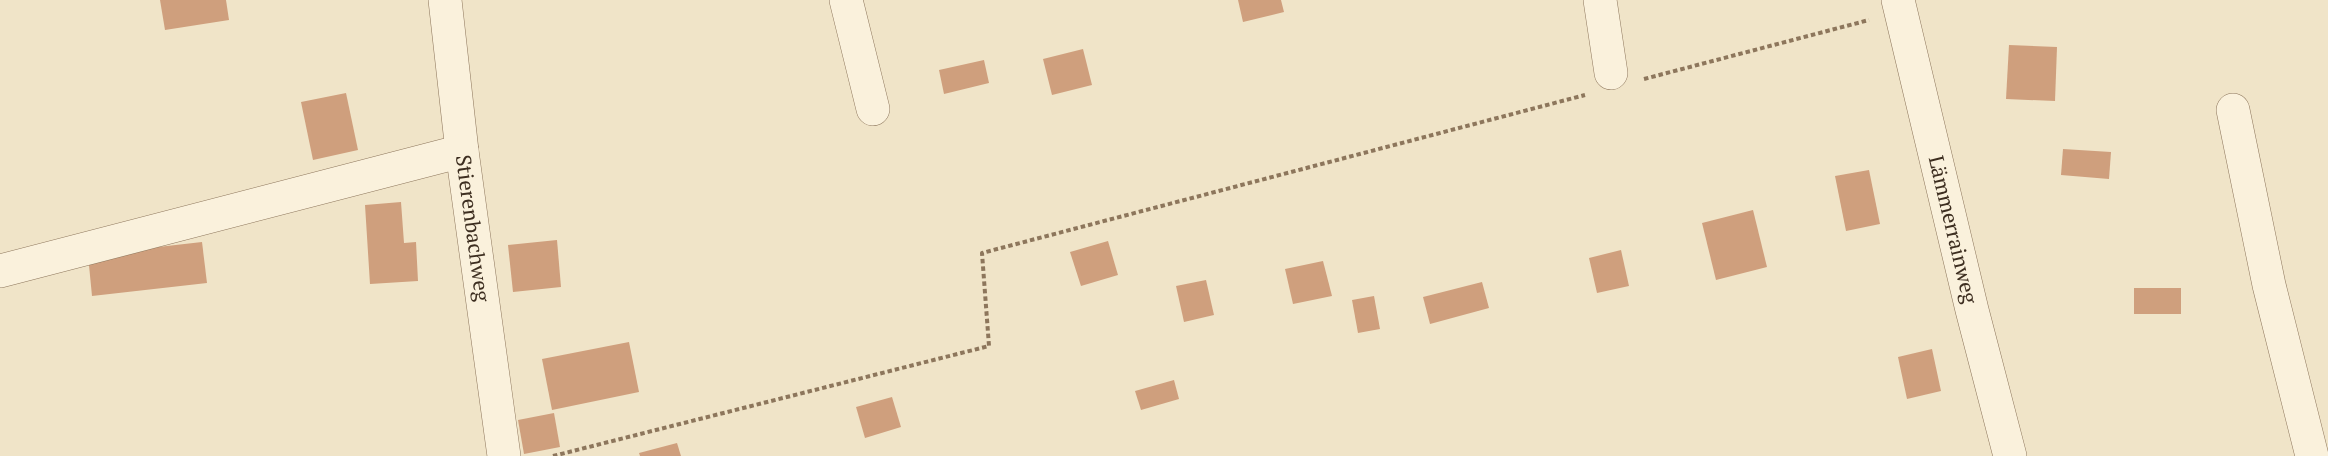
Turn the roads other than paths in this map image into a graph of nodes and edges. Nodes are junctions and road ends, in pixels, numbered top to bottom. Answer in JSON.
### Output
{"nodes":[{"id":1,"x":445,"y":0,"type":"edge"},
{"id":2,"x":846,"y":0,"type":"edge"},
{"id":3,"x":1600,"y":0,"type":"edge"},
{"id":4,"x":1899,"y":6,"type":"edge"},
{"id":5,"x":1612,"y":83,"type":"road end"},
{"id":6,"x":873,"y":109,"type":"dead end"},
{"id":7,"x":2233,"y":110,"type":"dead end"},
{"id":8,"x":462,"y":151,"type":"junction"},
{"id":9,"x":0,"y":271,"type":"edge"},
{"id":10,"x":504,"y":456,"type":"edge"},
{"id":11,"x":2010,"y":456,"type":"edge"},
{"id":12,"x":2312,"y":456,"type":"edge"}],
"edges":[{"from":1,"to":8,"type":"lane","name":"Stierenbachweg"},
{"from":2,"to":6,"type":"lane"},
{"from":3,"to":5,"type":"lane"},
{"from":4,"to":11,"type":"lane","name":"Lämmerrainweg"},
{"from":7,"to":12,"type":"lane"},
{"from":8,"to":9,"type":"lane"},
{"from":8,"to":10,"type":"lane","name":"Stierenbachweg"}]}
